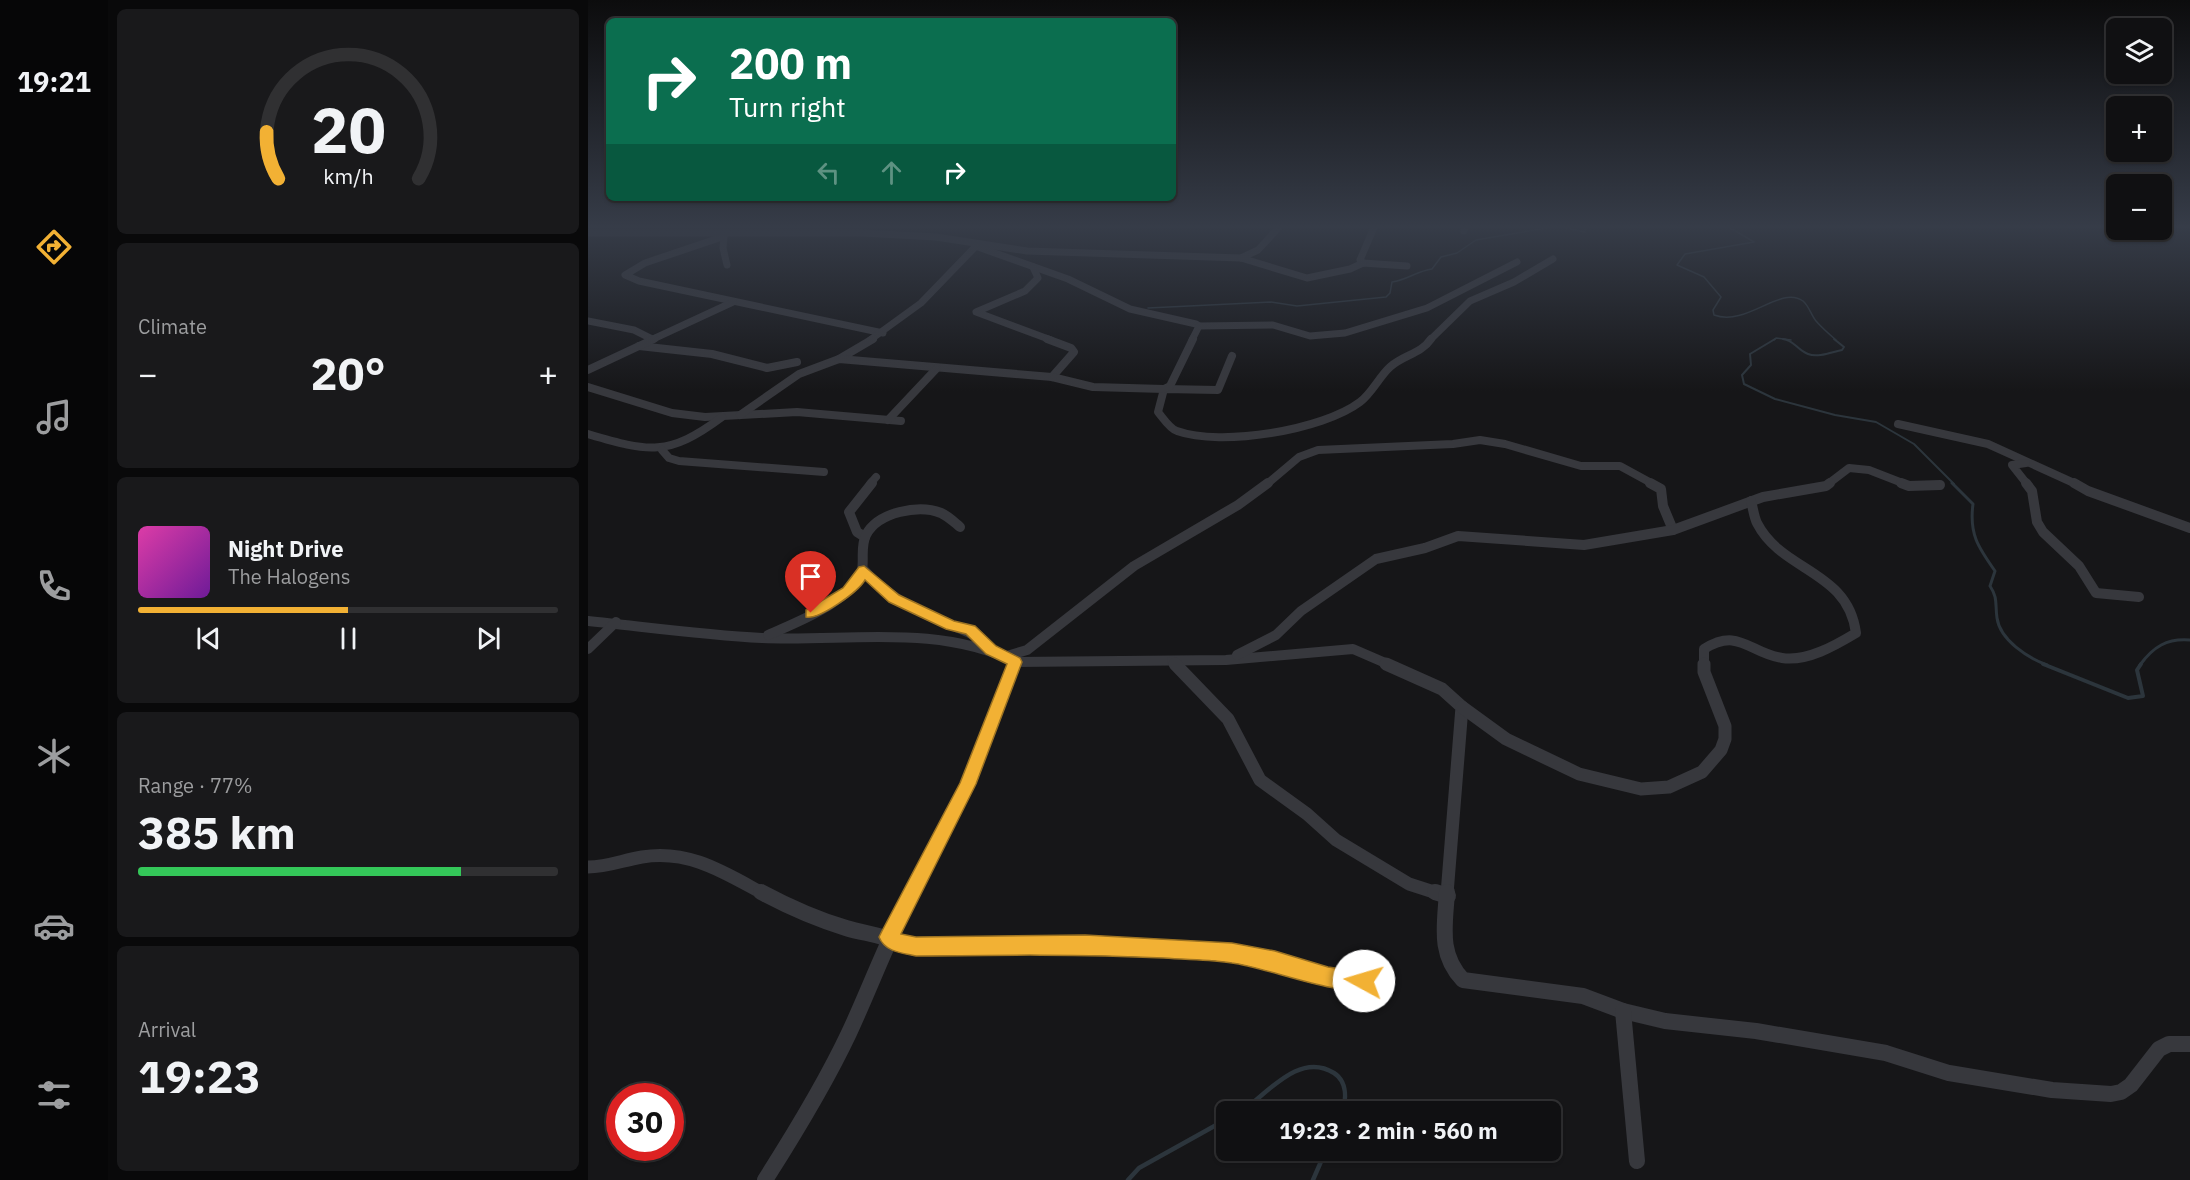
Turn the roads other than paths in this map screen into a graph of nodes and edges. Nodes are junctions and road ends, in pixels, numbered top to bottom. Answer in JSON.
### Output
{"nodes":[{"id":1,"x":637,"y":280,"type":"edge"},
{"id":2,"x":943,"y":280,"type":"edge"},
{"id":3,"x":1037,"y":280,"type":"edge"},
{"id":4,"x":1069,"y":280,"type":"edge"},
{"id":5,"x":1482,"y":280,"type":"edge"},
{"id":6,"x":1517,"y":280,"type":"edge"},
{"id":7,"x":733,"y":302,"type":"junction"},
{"id":8,"x":588,"y":321,"type":"edge"},
{"id":9,"x":1199,"y":326,"type":"junction"},
{"id":10,"x":883,"y":333,"type":"junction"},
{"id":11,"x":652,"y":339,"type":"junction"},
{"id":12,"x":639,"y":346,"type":"junction"},
{"id":13,"x":1232,"y":356,"type":"dead end"},
{"id":14,"x":839,"y":359,"type":"junction"},
{"id":15,"x":797,"y":362,"type":"dead end"},
{"id":16,"x":937,"y":368,"type":"junction"},
{"id":17,"x":588,"y":370,"type":"edge"},
{"id":18,"x":1052,"y":377,"type":"junction"},
{"id":19,"x":588,"y":387,"type":"edge"},
{"id":20,"x":1164,"y":389,"type":"junction"},
{"id":21,"x":740,"y":415,"type":"junction"},
{"id":22,"x":722,"y":417,"type":"junction"},
{"id":23,"x":888,"y":420,"type":"junction"},
{"id":24,"x":901,"y":421,"type":"dead end"},
{"id":25,"x":1898,"y":424,"type":"dead end"},
{"id":26,"x":588,"y":435,"type":"edge"},
{"id":27,"x":662,"y":450,"type":"junction"},
{"id":28,"x":2029,"y":463,"type":"junction"},
{"id":29,"x":824,"y":472,"type":"dead end"},
{"id":30,"x":876,"y":477,"type":"dead end"},
{"id":31,"x":1940,"y":485,"type":"dead end"},
{"id":32,"x":1751,"y":501,"type":"junction"},
{"id":33,"x":960,"y":527,"type":"dead end"},
{"id":34,"x":2190,"y":528,"type":"edge"},
{"id":35,"x":1673,"y":530,"type":"junction"},
{"id":36,"x":865,"y":537,"type":"junction"},
{"id":37,"x":864,"y":570,"type":"junction"},
{"id":38,"x":2139,"y":597,"type":"dead end"},
{"id":39,"x":588,"y":621,"type":"edge"},
{"id":40,"x":616,"y":622,"type":"junction"},
{"id":41,"x":763,"y":638,"type":"junction"},
{"id":42,"x":588,"y":650,"type":"edge"},
{"id":43,"x":991,"y":650,"type":"junction"},
{"id":44,"x":1011,"y":659,"type":"junction"},
{"id":45,"x":1226,"y":660,"type":"junction"},
{"id":46,"x":1172,"y":661,"type":"junction"},
{"id":47,"x":1462,"y":707,"type":"junction"},
{"id":48,"x":588,"y":867,"type":"edge"},
{"id":49,"x":1448,"y":896,"type":"junction"},
{"id":50,"x":889,"y":937,"type":"junction"},
{"id":51,"x":1364,"y":981,"type":"dead end"},
{"id":52,"x":1623,"y":1011,"type":"junction"},
{"id":53,"x":2190,"y":1044,"type":"edge"},
{"id":54,"x":1636,"y":1161,"type":"dead end"},
{"id":55,"x":765,"y":1180,"type":"edge"}],
"edges":[{"from":1,"to":7,"type":"street"},
{"from":2,"to":10,"type":"street"},
{"from":3,"to":18,"type":"street"},
{"from":4,"to":9,"type":"street"},
{"from":5,"to":9,"type":"street"},
{"from":6,"to":20,"type":"street"},
{"from":7,"to":10,"type":"street"},
{"from":7,"to":11,"type":"street"},
{"from":8,"to":11,"type":"street"},
{"from":9,"to":20,"type":"street"},
{"from":10,"to":14,"type":"street"},
{"from":11,"to":12,"type":"street"},
{"from":12,"to":15,"type":"street"},
{"from":12,"to":17,"type":"street"},
{"from":13,"to":20,"type":"street"},
{"from":14,"to":16,"type":"street"},
{"from":14,"to":21,"type":"street"},
{"from":16,"to":18,"type":"street"},
{"from":16,"to":23,"type":"street"},
{"from":18,"to":20,"type":"street"},
{"from":19,"to":22,"type":"street"},
{"from":21,"to":22,"type":"street"},
{"from":21,"to":23,"type":"street"},
{"from":22,"to":27,"type":"street"},
{"from":23,"to":24,"type":"street"},
{"from":25,"to":28,"type":"street"},
{"from":26,"to":27,"type":"street"},
{"from":27,"to":29,"type":"street"},
{"from":28,"to":34,"type":"street"},
{"from":28,"to":38,"type":"street"},
{"from":30,"to":36,"type":"street"},
{"from":31,"to":32,"type":"street"},
{"from":32,"to":35,"type":"street"},
{"from":32,"to":47,"type":"street"},
{"from":33,"to":36,"type":"street"},
{"from":35,"to":44,"type":"street"},
{"from":35,"to":45,"type":"street"},
{"from":36,"to":37,"type":"street"},
{"from":37,"to":41,"type":"street"},
{"from":37,"to":43,"type":"street"},
{"from":39,"to":40,"type":"street"},
{"from":40,"to":41,"type":"street"},
{"from":40,"to":42,"type":"street"},
{"from":41,"to":43,"type":"street"},
{"from":43,"to":44,"type":"street"},
{"from":44,"to":46,"type":"street"},
{"from":44,"to":50,"type":"street"},
{"from":45,"to":46,"type":"street"},
{"from":45,"to":47,"type":"street"},
{"from":46,"to":49,"type":"street"},
{"from":47,"to":49,"type":"street"},
{"from":48,"to":50,"type":"street"},
{"from":49,"to":52,"type":"street"},
{"from":50,"to":51,"type":"street"},
{"from":50,"to":55,"type":"street"},
{"from":52,"to":53,"type":"street"},
{"from":52,"to":54,"type":"street"}]}
